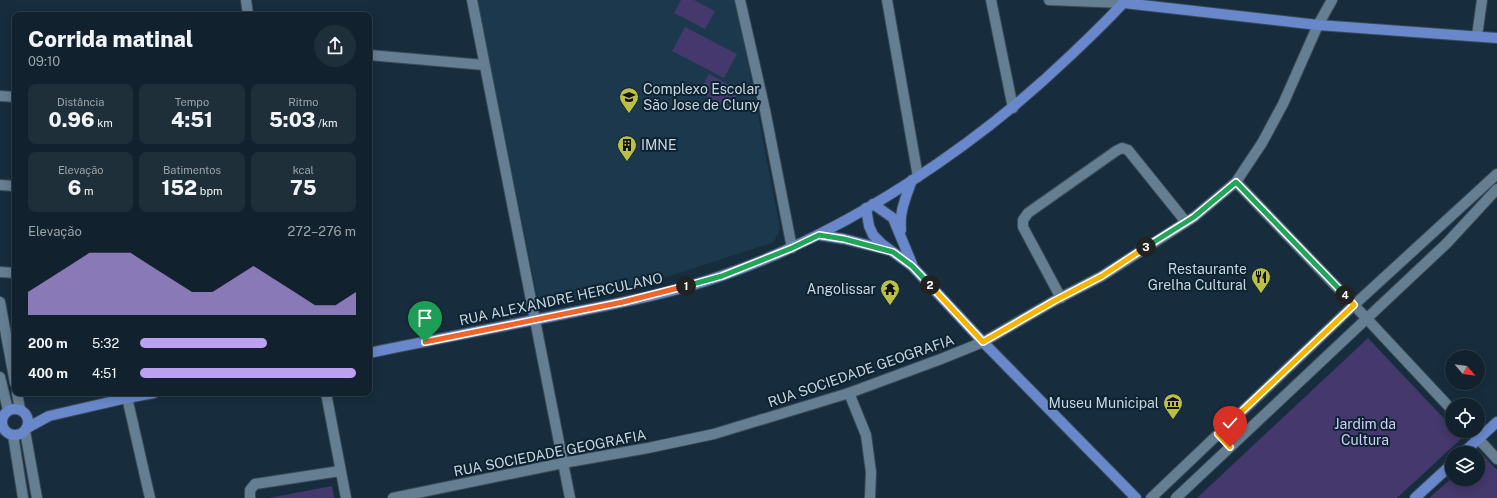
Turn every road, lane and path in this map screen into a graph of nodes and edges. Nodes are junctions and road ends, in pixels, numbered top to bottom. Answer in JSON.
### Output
{"nodes":[{"id":1,"x":246,"y":0,"type":"edge"},
{"id":2,"x":472,"y":0,"type":"edge"},
{"id":3,"x":740,"y":0,"type":"edge"},
{"id":4,"x":887,"y":0,"type":"edge"},
{"id":5,"x":991,"y":0,"type":"edge"},
{"id":6,"x":1049,"y":0,"type":"edge"},
{"id":7,"x":1332,"y":0,"type":"edge"},
{"id":8,"x":1482,"y":0,"type":"edge"},
{"id":9,"x":1125,"y":1,"type":"edge"},
{"id":10,"x":248,"y":12,"type":"edge"},
{"id":11,"x":1318,"y":25,"type":"junction"},
{"id":12,"x":1478,"y":36,"type":"junction"},
{"id":13,"x":1497,"y":38,"type":"edge"},
{"id":14,"x":372,"y":55,"type":"edge"},
{"id":15,"x":484,"y":65,"type":"junction"},
{"id":16,"x":0,"y":96,"type":"edge"},
{"id":17,"x":12,"y":97,"type":"edge"},
{"id":18,"x":1013,"y":108,"type":"junction"},
{"id":19,"x":1497,"y":174,"type":"edge"},
{"id":20,"x":915,"y":178,"type":"junction"},
{"id":21,"x":1236,"y":182,"type":"junction"},
{"id":22,"x":0,"y":185,"type":"edge"},
{"id":23,"x":12,"y":186,"type":"edge"},
{"id":24,"x":1497,"y":189,"type":"edge"},
{"id":25,"x":870,"y":206,"type":"junction"},
{"id":26,"x":1186,"y":222,"type":"junction"},
{"id":27,"x":1435,"y":231,"type":"junction"},
{"id":28,"x":819,"y":235,"type":"junction"},
{"id":29,"x":901,"y":240,"type":"junction"},
{"id":30,"x":1447,"y":243,"type":"junction"},
{"id":31,"x":792,"y":248,"type":"junction"},
{"id":32,"x":893,"y":252,"type":"junction"},
{"id":33,"x":912,"y":266,"type":"junction"},
{"id":34,"x":0,"y":272,"type":"edge"},
{"id":35,"x":12,"y":273,"type":"edge"},
{"id":36,"x":1061,"y":298,"type":"junction"},
{"id":37,"x":0,"y":302,"type":"edge"},
{"id":38,"x":1354,"y":305,"type":"junction"},
{"id":39,"x":1366,"y":318,"type":"junction"},
{"id":40,"x":536,"y":319,"type":"junction"},
{"id":41,"x":983,"y":342,"type":"junction"},
{"id":42,"x":372,"y":352,"type":"edge"},
{"id":43,"x":1294,"y":362,"type":"junction"},
{"id":44,"x":12,"y":367,"type":"edge"},
{"id":45,"x":1308,"y":375,"type":"junction"},
{"id":46,"x":0,"y":377,"type":"edge"},
{"id":47,"x":849,"y":393,"type":"junction"},
{"id":48,"x":18,"y":396,"type":"edge"},
{"id":49,"x":123,"y":396,"type":"edge"},
{"id":50,"x":127,"y":396,"type":"edge"},
{"id":51,"x":327,"y":396,"type":"edge"},
{"id":52,"x":1445,"y":403,"type":"edge"},
{"id":53,"x":21,"y":409,"type":"junction"},
{"id":54,"x":4,"y":413,"type":"edge"},
{"id":55,"x":49,"y":416,"type":"junction"},
{"id":56,"x":1497,"y":422,"type":"edge"},
{"id":57,"x":26,"y":429,"type":"junction"},
{"id":58,"x":6,"y":433,"type":"edge"},
{"id":59,"x":1218,"y":434,"type":"junction"},
{"id":60,"x":1479,"y":439,"type":"junction"},
{"id":61,"x":1471,"y":446,"type":"edge"},
{"id":62,"x":1230,"y":447,"type":"junction"},
{"id":63,"x":1497,"y":459,"type":"edge"},
{"id":64,"x":563,"y":463,"type":"junction"},
{"id":65,"x":1445,"y":470,"type":"edge"},
{"id":66,"x":340,"y":471,"type":"junction"},
{"id":67,"x":23,"y":498,"type":"edge"},
{"id":68,"x":37,"y":498,"type":"edge"},
{"id":69,"x":150,"y":498,"type":"edge"},
{"id":70,"x":250,"y":498,"type":"edge"},
{"id":71,"x":346,"y":498,"type":"edge"},
{"id":72,"x":393,"y":498,"type":"edge"},
{"id":73,"x":570,"y":498,"type":"edge"},
{"id":74,"x":870,"y":498,"type":"edge"},
{"id":75,"x":1136,"y":498,"type":"edge"},
{"id":76,"x":1151,"y":498,"type":"edge"},
{"id":77,"x":1176,"y":498,"type":"edge"},
{"id":78,"x":1415,"y":498,"type":"edge"}],
"edges":[{"from":1,"to":10,"type":"street"},
{"from":2,"to":15,"type":"street"},
{"from":3,"to":31,"type":"street"},
{"from":4,"to":20,"type":"street"},
{"from":5,"to":18,"type":"street"},
{"from":6,"to":9,"type":"street"},
{"from":7,"to":11,"type":"street","name":"RUA SOCIEDADE GEOGRAFIA"},
{"from":8,"to":12,"type":"street"},
{"from":9,"to":11,"type":"main road"},
{"from":9,"to":18,"type":"main road","name":"RUA ALEXANDRE HERCULANO"},
{"from":11,"to":12,"type":"main road"},
{"from":11,"to":21,"type":"street","name":"RUA SOCIEDADE GEOGRAFIA"},
{"from":12,"to":13,"type":"main road"},
{"from":14,"to":15,"type":"street"},
{"from":15,"to":40,"type":"street"},
{"from":16,"to":17,"type":"street"},
{"from":18,"to":20,"type":"main road","name":"RUA ALEXANDRE HERCULANO"},
{"from":19,"to":27,"type":"street"},
{"from":20,"to":25,"type":"main road","name":"RUA ALEXANDRE HERCULANO"},
{"from":20,"to":29,"type":"main road"},
{"from":21,"to":26,"type":"street","name":"RUA SOCIEDADE GEOGRAFIA"},
{"from":21,"to":38,"type":"street"},
{"from":22,"to":23,"type":"street"},
{"from":24,"to":30,"type":"street"},
{"from":25,"to":28,"type":"main road","name":"RUA ALEXANDRE HERCULANO"},
{"from":25,"to":29,"type":"main road"},
{"from":25,"to":32,"type":"main road"},
{"from":26,"to":36,"type":"street","name":"RUA SOCIEDADE GEOGRAFIA"},
{"from":26,"to":36,"type":"street"},
{"from":27,"to":30,"type":"street"},
{"from":27,"to":38,"type":"street"},
{"from":28,"to":31,"type":"main road","name":"RUA ALEXANDRE HERCULANO"},
{"from":28,"to":32,"type":"main road"},
{"from":29,"to":33,"type":"main road"},
{"from":30,"to":39,"type":"street"},
{"from":31,"to":40,"type":"main road","name":"RUA ALEXANDRE HERCULANO"},
{"from":32,"to":33,"type":"main road"},
{"from":33,"to":41,"type":"main road"},
{"from":34,"to":35,"type":"street"},
{"from":36,"to":41,"type":"street","name":"RUA SOCIEDADE GEOGRAFIA"},
{"from":37,"to":44,"type":"street"},
{"from":38,"to":39,"type":"street"},
{"from":38,"to":43,"type":"street"},
{"from":39,"to":45,"type":"street"},
{"from":39,"to":52,"type":"street"},
{"from":40,"to":42,"type":"main road","name":"RUA ALEXANDRE HERCULANO"},
{"from":40,"to":64,"type":"street"},
{"from":41,"to":47,"type":"street","name":"RUA SOCIEDADE GEOGRAFIA"},
{"from":41,"to":75,"type":"main road"},
{"from":43,"to":45,"type":"street"},
{"from":43,"to":59,"type":"street"},
{"from":45,"to":62,"type":"street"},
{"from":46,"to":54,"type":"street"},
{"from":47,"to":64,"type":"street","name":"RUA SOCIEDADE GEOGRAFIA"},
{"from":47,"to":74,"type":"street"},
{"from":48,"to":53,"type":"street"},
{"from":49,"to":55,"type":"main road"},
{"from":50,"to":69,"type":"street"},
{"from":51,"to":66,"type":"street"},
{"from":53,"to":54,"type":"main road"},
{"from":53,"to":55,"type":"main road"},
{"from":53,"to":57,"type":"main road"},
{"from":54,"to":58,"type":"main road"},
{"from":55,"to":57,"type":"main road"},
{"from":56,"to":60,"type":"main road"},
{"from":57,"to":58,"type":"main road"},
{"from":57,"to":68,"type":"street"},
{"from":58,"to":67,"type":"street"},
{"from":59,"to":62,"type":"street"},
{"from":59,"to":76,"type":"street"},
{"from":60,"to":61,"type":"main road"},
{"from":60,"to":63,"type":"street"},
{"from":62,"to":77,"type":"street"},
{"from":64,"to":72,"type":"street","name":"RUA SOCIEDADE GEOGRAFIA"},
{"from":64,"to":73,"type":"street"},
{"from":65,"to":78,"type":"main road"},
{"from":66,"to":70,"type":"street"},
{"from":66,"to":71,"type":"street"}]}
